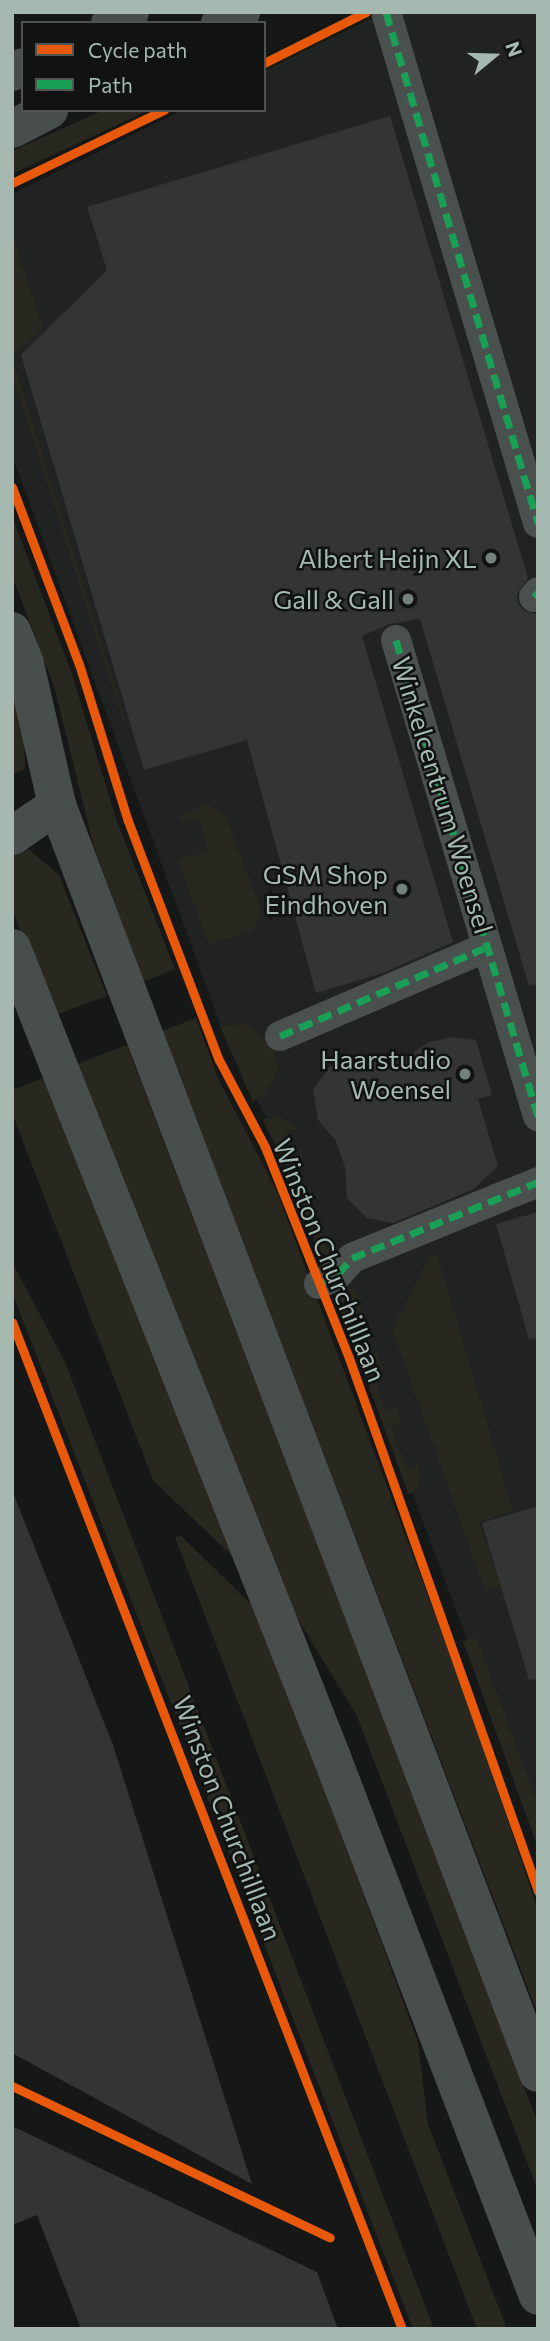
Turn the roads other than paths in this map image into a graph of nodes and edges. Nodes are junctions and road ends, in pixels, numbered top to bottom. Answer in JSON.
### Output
{"nodes":[{"id":1,"x":130,"y":12,"type":"edge"},
{"id":2,"x":241,"y":12,"type":"edge"},
{"id":3,"x":386,"y":12,"type":"edge"},
{"id":4,"x":114,"y":21,"type":"edge"},
{"id":5,"x":224,"y":21,"type":"edge"},
{"id":6,"x":45,"y":112,"type":"edge"},
{"id":7,"x":12,"y":129,"type":"edge"},
{"id":8,"x":538,"y":523,"type":"edge"},
{"id":9,"x":12,"y":631,"type":"edge"},
{"id":10,"x":396,"y":640,"type":"dead end"},
{"id":11,"x":57,"y":805,"type":"junction"},
{"id":12,"x":12,"y":819,"type":"edge"},
{"id":13,"x":12,"y":836,"type":"edge"},
{"id":14,"x":12,"y":947,"type":"edge"},
{"id":15,"x":484,"y":948,"type":"junction"},
{"id":16,"x":280,"y":1035,"type":"dead end"},
{"id":17,"x":538,"y":1115,"type":"edge"},
{"id":18,"x":538,"y":1182,"type":"edge"},
{"id":19,"x":319,"y":1284,"type":"dead end"},
{"id":20,"x":538,"y":2073,"type":"edge"},
{"id":21,"x":538,"y":2296,"type":"edge"}],
"edges":[{"from":1,"to":4,"type":"main road"},
{"from":2,"to":5,"type":"main road"},
{"from":3,"to":8,"type":"street"},
{"from":6,"to":7,"type":"main road"},
{"from":9,"to":11,"type":"main road"},
{"from":10,"to":15,"type":"street","name":"Winkelcentrum Woensel"},
{"from":11,"to":12,"type":"main road"},
{"from":11,"to":13,"type":"main road"},
{"from":11,"to":20,"type":"main road"},
{"from":14,"to":21,"type":"main road"},
{"from":15,"to":16,"type":"street","name":"Winkelcentrum Woensel"},
{"from":15,"to":17,"type":"street","name":"Winkelcentrum Woensel"},
{"from":18,"to":19,"type":"street"}]}
